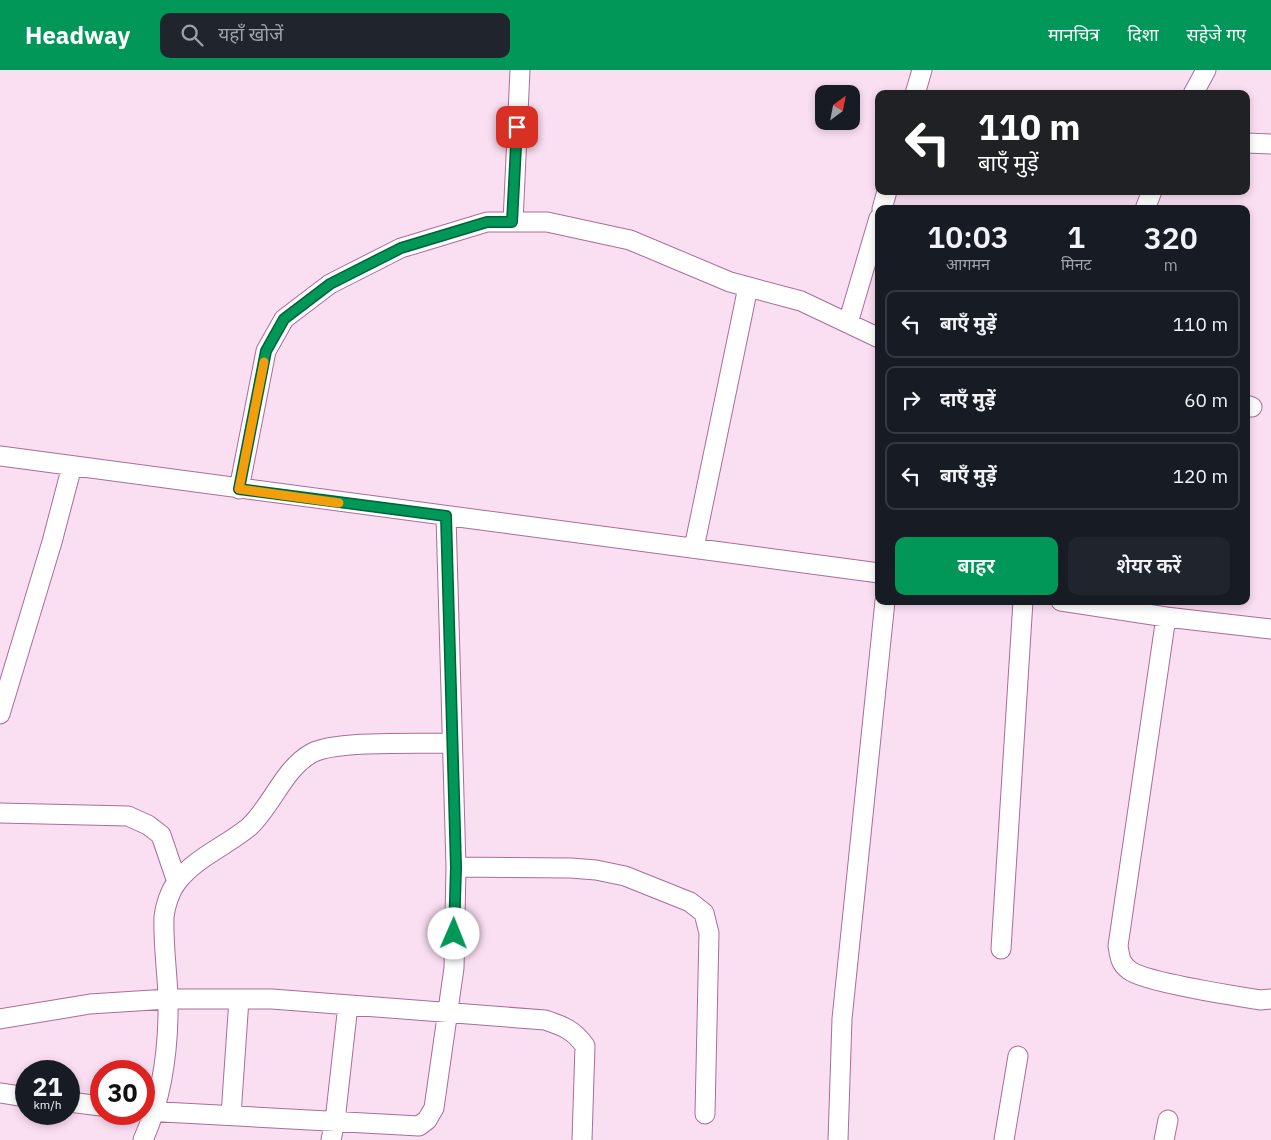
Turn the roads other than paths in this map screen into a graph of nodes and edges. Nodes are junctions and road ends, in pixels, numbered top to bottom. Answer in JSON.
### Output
{"nodes":[{"id":1,"x":520,"y":70,"type":"edge"},
{"id":2,"x":922,"y":70,"type":"edge"},
{"id":3,"x":1206,"y":70,"type":"edge"},
{"id":4,"x":916,"y":90,"type":"edge"},
{"id":5,"x":1195,"y":90,"type":"edge"},
{"id":6,"x":1250,"y":143,"type":"edge"},
{"id":7,"x":1271,"y":144,"type":"edge"},
{"id":8,"x":512,"y":222,"type":"junction"},
{"id":9,"x":875,"y":232,"type":"edge"},
{"id":10,"x":748,"y":287,"type":"junction"},
{"id":11,"x":848,"y":323,"type":"junction"},
{"id":12,"x":875,"y":336,"type":"edge"},
{"id":13,"x":0,"y":456,"type":"edge"},
{"id":14,"x":72,"y":466,"type":"junction"},
{"id":15,"x":239,"y":489,"type":"junction"},
{"id":16,"x":446,"y":516,"type":"junction"},
{"id":17,"x":694,"y":548,"type":"junction"},
{"id":18,"x":875,"y":572,"type":"edge"},
{"id":19,"x":885,"y":605,"type":"edge"},
{"id":20,"x":1023,"y":605,"type":"edge"},
{"id":21,"x":1085,"y":605,"type":"edge"},
{"id":22,"x":1166,"y":617,"type":"junction"},
{"id":23,"x":1271,"y":629,"type":"edge"},
{"id":24,"x":0,"y":714,"type":"edge"},
{"id":25,"x":451,"y":743,"type":"junction"},
{"id":26,"x":0,"y":813,"type":"edge"},
{"id":27,"x":456,"y":867,"type":"junction"},
{"id":28,"x":177,"y":882,"type":"junction"},
{"id":29,"x":1001,"y":949,"type":"dead end"},
{"id":30,"x":168,"y":999,"type":"junction"},
{"id":31,"x":239,"y":999,"type":"junction"},
{"id":32,"x":1271,"y":1000,"type":"edge"},
{"id":33,"x":348,"y":1004,"type":"junction"},
{"id":34,"x":448,"y":1012,"type":"junction"},
{"id":35,"x":0,"y":1019,"type":"edge"},
{"id":36,"x":1018,"y":1056,"type":"dead end"},
{"id":37,"x":0,"y":1093,"type":"edge"},
{"id":38,"x":15,"y":1095,"type":"edge"},
{"id":39,"x":155,"y":1101,"type":"edge"},
{"id":40,"x":155,"y":1112,"type":"edge"},
{"id":41,"x":705,"y":1114,"type":"dead end"},
{"id":42,"x":231,"y":1115,"type":"junction"},
{"id":43,"x":1168,"y":1120,"type":"dead end"},
{"id":44,"x":335,"y":1121,"type":"junction"},
{"id":45,"x":147,"y":1125,"type":"edge"},
{"id":46,"x":143,"y":1140,"type":"edge"},
{"id":47,"x":331,"y":1140,"type":"edge"},
{"id":48,"x":582,"y":1140,"type":"edge"},
{"id":49,"x":838,"y":1140,"type":"edge"},
{"id":50,"x":1004,"y":1140,"type":"edge"},
{"id":51,"x":1164,"y":1140,"type":"edge"}],
"edges":[{"from":1,"to":8,"type":"street"},
{"from":2,"to":4,"type":"street"},
{"from":3,"to":5,"type":"street"},
{"from":6,"to":7,"type":"street"},
{"from":8,"to":10,"type":"street"},
{"from":8,"to":15,"type":"street"},
{"from":9,"to":11,"type":"street"},
{"from":10,"to":11,"type":"street"},
{"from":10,"to":17,"type":"street"},
{"from":11,"to":12,"type":"street"},
{"from":13,"to":14,"type":"street"},
{"from":14,"to":15,"type":"street"},
{"from":14,"to":24,"type":"street"},
{"from":15,"to":16,"type":"street"},
{"from":16,"to":17,"type":"street"},
{"from":16,"to":25,"type":"street"},
{"from":17,"to":18,"type":"street"},
{"from":19,"to":49,"type":"street"},
{"from":20,"to":29,"type":"street"},
{"from":21,"to":22,"type":"street"},
{"from":22,"to":23,"type":"street"},
{"from":22,"to":32,"type":"street"},
{"from":25,"to":27,"type":"street"},
{"from":25,"to":28,"type":"street"},
{"from":26,"to":28,"type":"street"},
{"from":27,"to":34,"type":"street"},
{"from":27,"to":41,"type":"street"},
{"from":28,"to":30,"type":"street"},
{"from":30,"to":31,"type":"street"},
{"from":30,"to":35,"type":"street"},
{"from":30,"to":39,"type":"street"},
{"from":31,"to":33,"type":"street"},
{"from":31,"to":42,"type":"street"},
{"from":33,"to":34,"type":"street"},
{"from":33,"to":44,"type":"street"},
{"from":34,"to":44,"type":"street"},
{"from":34,"to":48,"type":"street"},
{"from":36,"to":50,"type":"street"},
{"from":37,"to":38,"type":"street"},
{"from":40,"to":42,"type":"street"},
{"from":42,"to":44,"type":"street"},
{"from":43,"to":51,"type":"street"},
{"from":44,"to":47,"type":"street"},
{"from":45,"to":46,"type":"street"}]}
